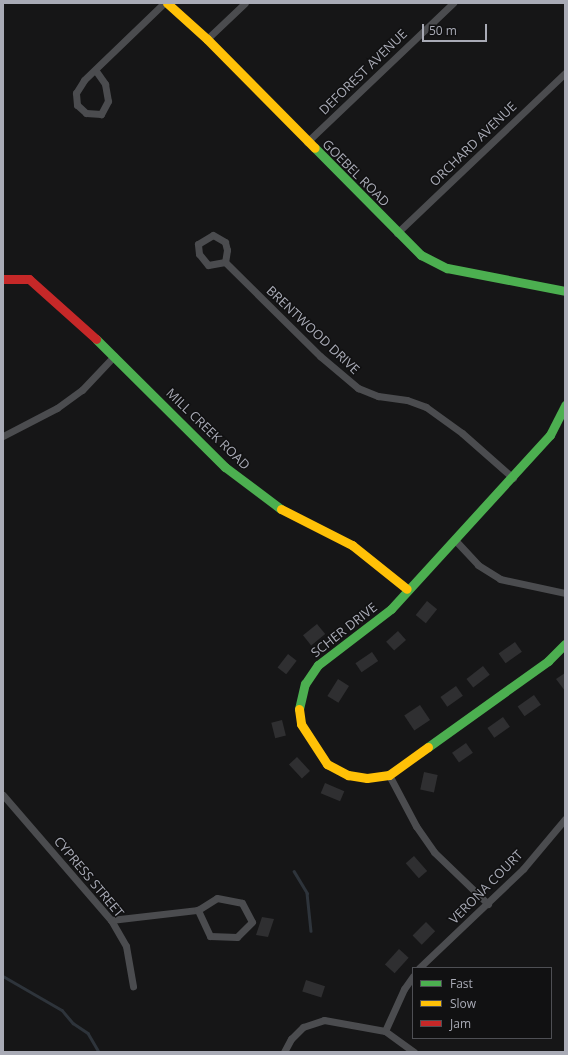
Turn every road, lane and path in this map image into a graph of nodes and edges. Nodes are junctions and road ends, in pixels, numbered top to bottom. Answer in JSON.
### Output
{"nodes":[{"id":1,"x":164,"y":3,"type":"edge"},
{"id":2,"x":168,"y":3,"type":"edge"},
{"id":3,"x":245,"y":3,"type":"edge"},
{"id":4,"x":453,"y":3,"type":"edge"},
{"id":5,"x":208,"y":39,"type":"junction"},
{"id":6,"x":96,"y":71,"type":"junction"},
{"id":7,"x":565,"y":73,"type":"edge"},
{"id":8,"x":307,"y":142,"type":"junction"},
{"id":9,"x":397,"y":233,"type":"junction"},
{"id":10,"x":225,"y":262,"type":"junction"},
{"id":11,"x":3,"y":279,"type":"edge"},
{"id":12,"x":565,"y":291,"type":"edge"},
{"id":13,"x":114,"y":356,"type":"junction"},
{"id":14,"x":565,"y":405,"type":"edge"},
{"id":15,"x":3,"y":436,"type":"edge"},
{"id":16,"x":513,"y":478,"type":"junction"},
{"id":17,"x":455,"y":540,"type":"junction"},
{"id":18,"x":407,"y":589,"type":"junction"},
{"id":19,"x":565,"y":592,"type":"edge"},
{"id":20,"x":565,"y":644,"type":"edge"},
{"id":21,"x":389,"y":775,"type":"junction"},
{"id":22,"x":3,"y":795,"type":"edge"},
{"id":23,"x":565,"y":819,"type":"edge"},
{"id":24,"x":488,"y":904,"type":"junction"},
{"id":25,"x":198,"y":910,"type":"junction"},
{"id":26,"x":111,"y":920,"type":"junction"},
{"id":27,"x":420,"y":967,"type":"edge"},
{"id":28,"x":412,"y":977,"type":"edge"},
{"id":29,"x":133,"y":986,"type":"dead end"},
{"id":30,"x":385,"y":1031,"type":"junction"},
{"id":31,"x":284,"y":1052,"type":"edge"},
{"id":32,"x":414,"y":1052,"type":"edge"}],
"edges":[{"from":1,"to":6,"type":"street"},
{"from":2,"to":5,"type":"street","name":"GOEBEL ROAD"},
{"from":3,"to":5,"type":"street"},
{"from":4,"to":8,"type":"street","name":"DEFOREST AVENUE"},
{"from":5,"to":8,"type":"street","name":"GOEBEL ROAD"},
{"from":6,"to":6,"type":"street"},
{"from":7,"to":9,"type":"street","name":"ORCHARD AVENUE"},
{"from":8,"to":9,"type":"street","name":"GOEBEL ROAD"},
{"from":9,"to":12,"type":"street","name":"GOEBEL ROAD"},
{"from":10,"to":10,"type":"street"},
{"from":10,"to":16,"type":"street","name":"BRENTWOOD DRIVE"},
{"from":11,"to":13,"type":"street","name":"MILL CREEK ROAD"},
{"from":13,"to":15,"type":"street"},
{"from":13,"to":18,"type":"street","name":"MILL CREEK ROAD"},
{"from":14,"to":16,"type":"street","name":"SCHER DRIVE"},
{"from":16,"to":17,"type":"street","name":"SCHER DRIVE"},
{"from":17,"to":18,"type":"street","name":"SCHER DRIVE"},
{"from":17,"to":19,"type":"street"},
{"from":18,"to":21,"type":"street","name":"SCHER DRIVE"},
{"from":20,"to":21,"type":"street","name":"SCHER DRIVE"},
{"from":21,"to":24,"type":"street"},
{"from":22,"to":26,"type":"street","name":"CYPRESS STREET"},
{"from":23,"to":24,"type":"street","name":"VERONA COURT"},
{"from":24,"to":27,"type":"street","name":"VERONA COURT"},
{"from":25,"to":25,"type":"street"},
{"from":25,"to":26,"type":"street"},
{"from":26,"to":29,"type":"street","name":"CYPRESS STREET"},
{"from":28,"to":30,"type":"street"},
{"from":30,"to":31,"type":"street"},
{"from":30,"to":32,"type":"street"}]}
